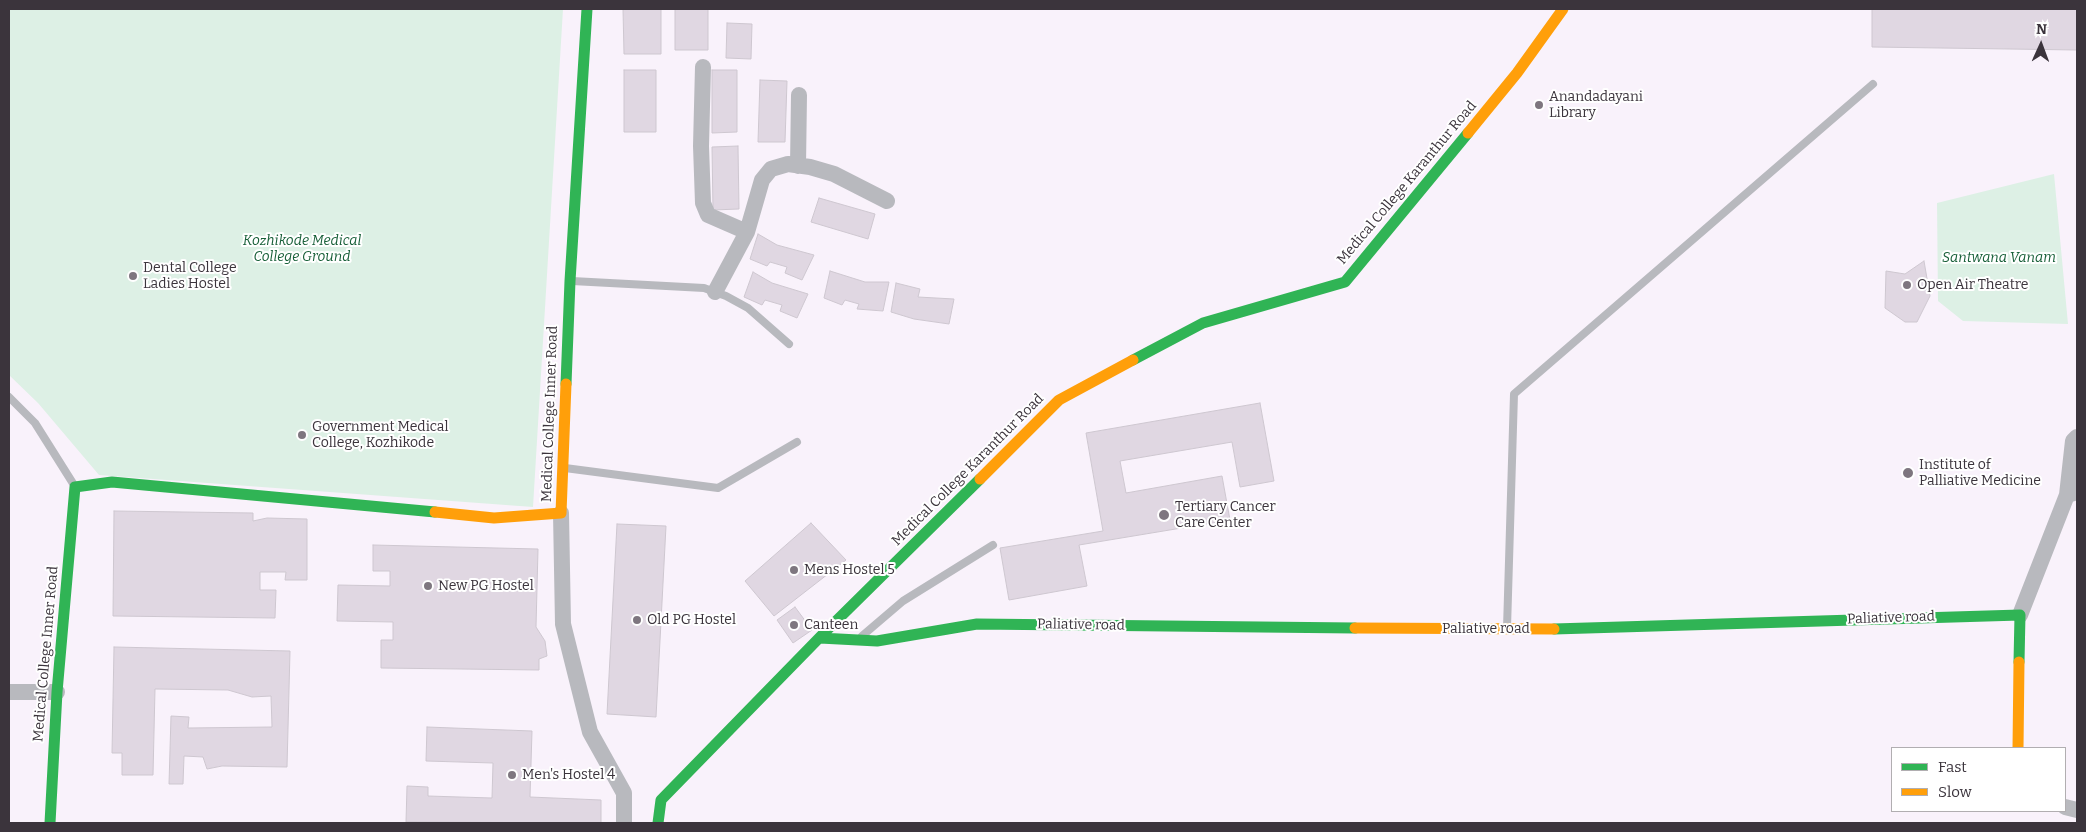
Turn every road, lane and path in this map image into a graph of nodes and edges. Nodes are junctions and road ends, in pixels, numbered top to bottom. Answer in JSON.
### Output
{"nodes":[{"id":1,"x":587,"y":9,"type":"edge"},
{"id":2,"x":1563,"y":9,"type":"edge"},
{"id":3,"x":703,"y":67,"type":"dead end"},
{"id":4,"x":1873,"y":84,"type":"dead end"},
{"id":5,"x":799,"y":95,"type":"dead end"},
{"id":6,"x":798,"y":166,"type":"junction"},
{"id":7,"x":887,"y":201,"type":"dead end"},
{"id":8,"x":747,"y":232,"type":"junction"},
{"id":9,"x":570,"y":281,"type":"junction"},
{"id":10,"x":715,"y":292,"type":"junction"},
{"id":11,"x":788,"y":344,"type":"dead end"},
{"id":12,"x":9,"y":397,"type":"edge"},
{"id":13,"x":2077,"y":437,"type":"edge"},
{"id":14,"x":797,"y":442,"type":"dead end"},
{"id":15,"x":564,"y":467,"type":"junction"},
{"id":16,"x":75,"y":487,"type":"junction"},
{"id":17,"x":2072,"y":493,"type":"edge"},
{"id":18,"x":561,"y":513,"type":"junction"},
{"id":19,"x":993,"y":544,"type":"dead end"},
{"id":20,"x":2020,"y":614,"type":"junction"},
{"id":21,"x":1507,"y":630,"type":"junction"},
{"id":22,"x":820,"y":638,"type":"junction"},
{"id":23,"x":856,"y":640,"type":"junction"},
{"id":24,"x":9,"y":692,"type":"edge"},
{"id":25,"x":56,"y":692,"type":"junction"},
{"id":26,"x":2018,"y":747,"type":"edge"},
{"id":27,"x":50,"y":823,"type":"edge"},
{"id":28,"x":624,"y":823,"type":"edge"},
{"id":29,"x":658,"y":823,"type":"edge"}],
"edges":[{"from":1,"to":9,"type":"street","name":"Medical College Inner Road"},
{"from":2,"to":22,"type":"street","name":"Medical College Karanthur Road"},
{"from":3,"to":8,"type":"street"},
{"from":4,"to":21,"type":"lane"},
{"from":5,"to":6,"type":"street"},
{"from":6,"to":7,"type":"street"},
{"from":6,"to":8,"type":"street"},
{"from":8,"to":10,"type":"street"},
{"from":9,"to":10,"type":"lane"},
{"from":9,"to":15,"type":"street","name":"Medical College Inner Road"},
{"from":10,"to":11,"type":"lane"},
{"from":12,"to":16,"type":"lane"},
{"from":13,"to":17,"type":"street"},
{"from":14,"to":15,"type":"lane"},
{"from":15,"to":18,"type":"street","name":"Medical College Inner Road"},
{"from":16,"to":18,"type":"street","name":"Medical College Inner Road"},
{"from":16,"to":25,"type":"street","name":"Medical College Inner Road"},
{"from":17,"to":20,"type":"street"},
{"from":18,"to":28,"type":"street"},
{"from":19,"to":23,"type":"lane"},
{"from":20,"to":21,"type":"street","name":"Paliative road"},
{"from":20,"to":26,"type":"street"},
{"from":21,"to":23,"type":"street","name":"Paliative road"},
{"from":22,"to":23,"type":"street","name":"Paliative road"},
{"from":22,"to":29,"type":"street","name":"Medical College Karanthur Road"},
{"from":24,"to":25,"type":"street"},
{"from":25,"to":27,"type":"street","name":"Medical College Inner Road"}]}
